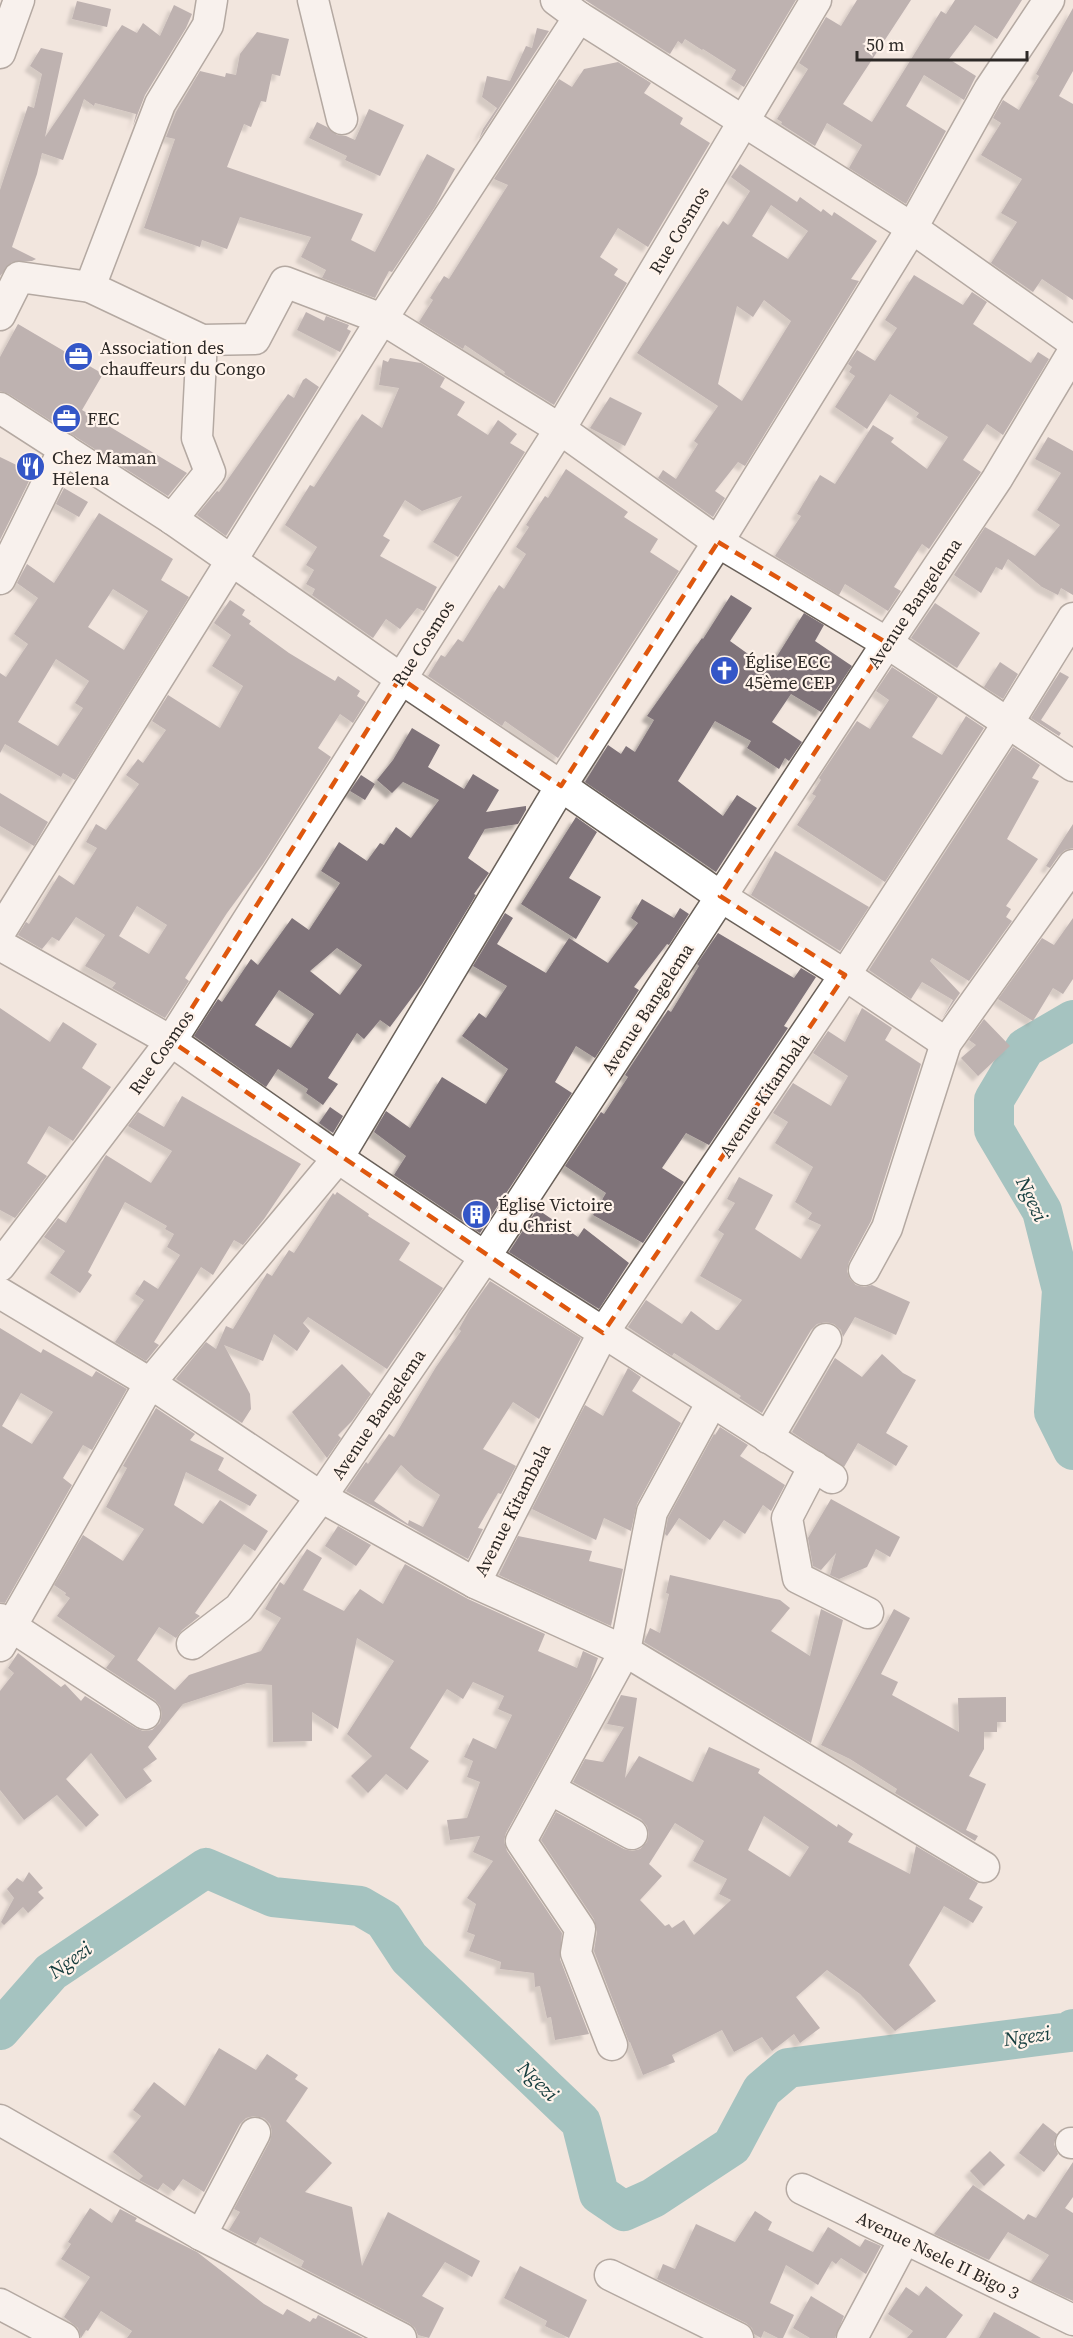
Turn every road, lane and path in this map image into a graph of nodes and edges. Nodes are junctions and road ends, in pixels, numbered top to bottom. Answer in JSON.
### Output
{"nodes":[{"id":1,"x":19,"y":0,"type":"edge"},
{"id":2,"x":212,"y":0,"type":"edge"},
{"id":3,"x":313,"y":0,"type":"edge"},
{"id":4,"x":816,"y":0,"type":"edge"},
{"id":5,"x":1049,"y":0,"type":"edge"},
{"id":6,"x":567,"y":9,"type":"edge"},
{"id":7,"x":0,"y":53,"type":"edge"},
{"id":8,"x":342,"y":119,"type":"dead end"},
{"id":9,"x":743,"y":122,"type":"junction"},
{"id":10,"x":912,"y":228,"type":"junction"},
{"id":11,"x":90,"y":287,"type":"junction"},
{"id":12,"x":0,"y":315,"type":"edge"},
{"id":13,"x":382,"y":319,"type":"junction"},
{"id":14,"x":202,"y":340,"type":"junction"},
{"id":15,"x":1073,"y":342,"type":"edge"},
{"id":16,"x":1073,"y":352,"type":"edge"},
{"id":17,"x":0,"y":408,"type":"edge"},
{"id":18,"x":560,"y":429,"type":"junction"},
{"id":19,"x":64,"y":449,"type":"junction"},
{"id":20,"x":172,"y":519,"type":"junction"},
{"id":21,"x":718,"y":542,"type":"junction"},
{"id":22,"x":232,"y":560,"type":"junction"},
{"id":23,"x":0,"y":579,"type":"edge"},
{"id":24,"x":1073,"y":618,"type":"edge"},
{"id":25,"x":887,"y":643,"type":"junction"},
{"id":26,"x":400,"y":678,"type":"junction"},
{"id":27,"x":1008,"y":723,"type":"junction"},
{"id":28,"x":1073,"y":766,"type":"edge"},
{"id":29,"x":561,"y":786,"type":"junction"},
{"id":30,"x":1073,"y":865,"type":"edge"},
{"id":31,"x":720,"y":896,"type":"junction"},
{"id":32,"x":0,"y":932,"type":"edge"},
{"id":33,"x":0,"y":945,"type":"edge"},
{"id":34,"x":845,"y":975,"type":"junction"},
{"id":35,"x":171,"y":1041,"type":"junction"},
{"id":36,"x":946,"y":1043,"type":"junction"},
{"id":37,"x":338,"y":1158,"type":"junction"},
{"id":38,"x":485,"y":1257,"type":"junction"},
{"id":39,"x":0,"y":1266,"type":"edge"},
{"id":40,"x":864,"y":1270,"type":"dead end"},
{"id":41,"x":0,"y":1293,"type":"edge"},
{"id":42,"x":603,"y":1334,"type":"junction"},
{"id":43,"x":826,"y":1340,"type":"dead end"},
{"id":44,"x":150,"y":1383,"type":"junction"},
{"id":45,"x":711,"y":1402,"type":"junction"},
{"id":46,"x":768,"y":1438,"type":"junction"},
{"id":47,"x":321,"y":1497,"type":"junction"},
{"id":48,"x":475,"y":1583,"type":"junction"},
{"id":49,"x":868,"y":1613,"type":"dead end"},
{"id":50,"x":4,"y":1630,"type":"edge"},
{"id":51,"x":192,"y":1644,"type":"dead end"},
{"id":52,"x":625,"y":1651,"type":"junction"},
{"id":53,"x":146,"y":1714,"type":"dead end"},
{"id":54,"x":550,"y":1789,"type":"junction"},
{"id":55,"x":632,"y":1834,"type":"dead end"},
{"id":56,"x":984,"y":1867,"type":"dead end"},
{"id":57,"x":612,"y":2045,"type":"dead end"},
{"id":58,"x":0,"y":2120,"type":"edge"},
{"id":59,"x":255,"y":2133,"type":"dead end"},
{"id":60,"x":802,"y":2189,"type":"dead end"},
{"id":61,"x":201,"y":2235,"type":"junction"},
{"id":62,"x":904,"y":2240,"type":"junction"},
{"id":63,"x":610,"y":2275,"type":"dead end"},
{"id":64,"x":0,"y":2304,"type":"edge"},
{"id":65,"x":1073,"y":2320,"type":"edge"},
{"id":66,"x":64,"y":2338,"type":"edge"},
{"id":67,"x":401,"y":2338,"type":"edge"},
{"id":68,"x":738,"y":2338,"type":"edge"},
{"id":69,"x":852,"y":2338,"type":"edge"}],
"edges":[{"from":1,"to":7,"type":"street"},
{"from":2,"to":11,"type":"street"},
{"from":3,"to":8,"type":"street"},
{"from":4,"to":9,"type":"street","name":"Rue Cosmos"},
{"from":5,"to":10,"type":"street"},
{"from":6,"to":9,"type":"street"},
{"from":6,"to":13,"type":"street"},
{"from":9,"to":10,"type":"street"},
{"from":9,"to":18,"type":"street","name":"Rue Cosmos"},
{"from":10,"to":15,"type":"street"},
{"from":10,"to":21,"type":"street"},
{"from":11,"to":12,"type":"street"},
{"from":11,"to":14,"type":"street"},
{"from":13,"to":14,"type":"street"},
{"from":13,"to":18,"type":"street"},
{"from":13,"to":22,"type":"street"},
{"from":14,"to":20,"type":"street"},
{"from":16,"to":25,"type":"street","name":"Avenue Bangelema"},
{"from":17,"to":19,"type":"street"},
{"from":18,"to":21,"type":"street"},
{"from":18,"to":26,"type":"street","name":"Rue Cosmos"},
{"from":19,"to":20,"type":"street"},
{"from":19,"to":23,"type":"street"},
{"from":20,"to":22,"type":"street"},
{"from":21,"to":25,"type":"street"},
{"from":21,"to":29,"type":"street"},
{"from":22,"to":26,"type":"street"},
{"from":22,"to":32,"type":"street"},
{"from":24,"to":27,"type":"street","name":"Avenue Kitambala"},
{"from":25,"to":27,"type":"street"},
{"from":25,"to":31,"type":"street","name":"Avenue Bangelema"},
{"from":26,"to":29,"type":"street"},
{"from":26,"to":35,"type":"street","name":"Rue Cosmos"},
{"from":27,"to":28,"type":"street"},
{"from":27,"to":34,"type":"street","name":"Avenue Kitambala"},
{"from":29,"to":31,"type":"street"},
{"from":29,"to":37,"type":"street"},
{"from":30,"to":36,"type":"street"},
{"from":31,"to":34,"type":"street"},
{"from":31,"to":38,"type":"street","name":"Avenue Bangelema"},
{"from":33,"to":35,"type":"street"},
{"from":34,"to":36,"type":"street"},
{"from":34,"to":42,"type":"street","name":"Avenue Kitambala"},
{"from":35,"to":37,"type":"street"},
{"from":35,"to":39,"type":"street","name":"Rue Cosmos"},
{"from":36,"to":40,"type":"street"},
{"from":37,"to":38,"type":"street"},
{"from":37,"to":44,"type":"street"},
{"from":38,"to":42,"type":"street"},
{"from":38,"to":47,"type":"street","name":"Avenue Bangelema"},
{"from":41,"to":44,"type":"street"},
{"from":42,"to":45,"type":"street"},
{"from":42,"to":48,"type":"street","name":"Avenue Kitambala"},
{"from":43,"to":46,"type":"street"},
{"from":44,"to":47,"type":"street"},
{"from":44,"to":50,"type":"street"},
{"from":45,"to":46,"type":"street"},
{"from":45,"to":52,"type":"street"},
{"from":46,"to":49,"type":"street"},
{"from":47,"to":48,"type":"street"},
{"from":47,"to":51,"type":"street","name":"Avenue Bangelema"},
{"from":48,"to":52,"type":"street"},
{"from":50,"to":53,"type":"street"},
{"from":52,"to":54,"type":"street"},
{"from":52,"to":56,"type":"street"},
{"from":54,"to":55,"type":"street"},
{"from":54,"to":57,"type":"street"},
{"from":58,"to":61,"type":"street"},
{"from":59,"to":61,"type":"street"},
{"from":60,"to":62,"type":"street","name":"Avenue Nsele II Bigo 3"},
{"from":61,"to":67,"type":"street"},
{"from":62,"to":65,"type":"street","name":"Avenue Nsele II Bigo 3"},
{"from":62,"to":69,"type":"street"},
{"from":63,"to":68,"type":"street"},
{"from":64,"to":66,"type":"street"}]}
